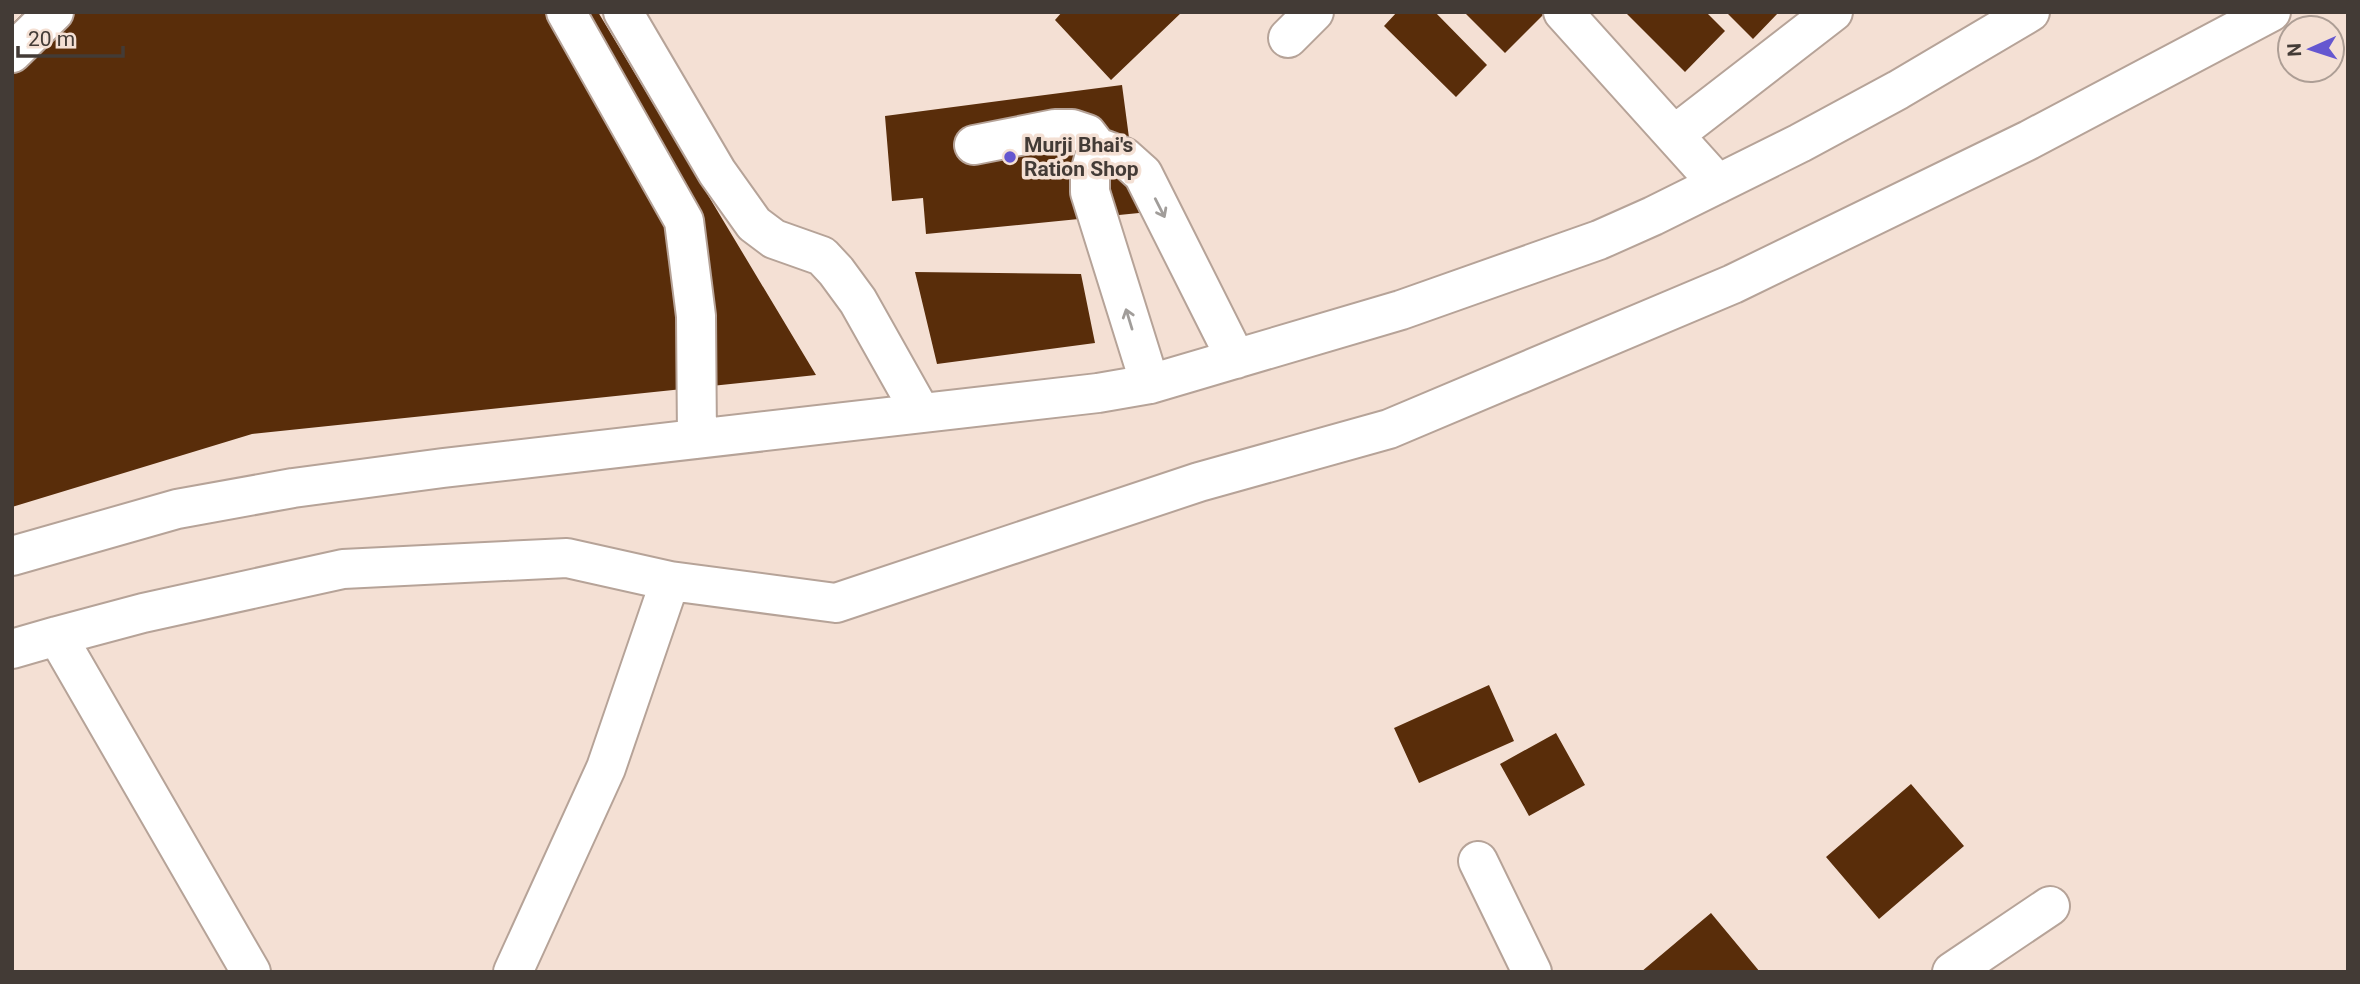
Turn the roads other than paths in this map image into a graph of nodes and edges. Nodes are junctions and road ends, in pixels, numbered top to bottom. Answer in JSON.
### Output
{"nodes":[{"id":1,"x":54,"y":12,"type":"edge"},
{"id":2,"x":566,"y":12,"type":"edge"},
{"id":3,"x":623,"y":12,"type":"edge"},
{"id":4,"x":1563,"y":12,"type":"edge"},
{"id":5,"x":1833,"y":12,"type":"edge"},
{"id":6,"x":2029,"y":12,"type":"edge"},
{"id":7,"x":2271,"y":12,"type":"edge"},
{"id":8,"x":12,"y":53,"type":"edge"},
{"id":9,"x":1674,"y":135,"type":"junction"},
{"id":10,"x":974,"y":145,"type":"dead end"},
{"id":11,"x":1097,"y":147,"type":"junction"},
{"id":12,"x":1718,"y":184,"type":"junction"},
{"id":13,"x":1236,"y":359,"type":"junction"},
{"id":14,"x":1150,"y":384,"type":"junction"},
{"id":15,"x":921,"y":413,"type":"junction"},
{"id":16,"x":697,"y":439,"type":"junction"},
{"id":17,"x":12,"y":556,"type":"edge"},
{"id":18,"x":670,"y":581,"type":"junction"},
{"id":19,"x":57,"y":636,"type":"junction"},
{"id":20,"x":12,"y":649,"type":"edge"},
{"id":21,"x":1478,"y":861,"type":"dead end"},
{"id":22,"x":2050,"y":906,"type":"dead end"},
{"id":23,"x":251,"y":972,"type":"edge"},
{"id":24,"x":513,"y":972,"type":"edge"},
{"id":25,"x":1532,"y":972,"type":"edge"},
{"id":26,"x":1952,"y":972,"type":"edge"}],
"edges":[{"from":1,"to":8,"type":"street"},
{"from":2,"to":16,"type":"street"},
{"from":3,"to":15,"type":"street"},
{"from":4,"to":9,"type":"street"},
{"from":5,"to":9,"type":"street"},
{"from":6,"to":12,"type":"street"},
{"from":7,"to":18,"type":"street"},
{"from":9,"to":12,"type":"street"},
{"from":10,"to":11,"type":"street"},
{"from":11,"to":13,"type":"street","one_way":true},
{"from":14,"to":11,"type":"street","one_way":true},
{"from":12,"to":13,"type":"street"},
{"from":13,"to":14,"type":"street"},
{"from":14,"to":15,"type":"street"},
{"from":15,"to":16,"type":"street"},
{"from":16,"to":17,"type":"street"},
{"from":18,"to":19,"type":"street"},
{"from":18,"to":24,"type":"street"},
{"from":19,"to":20,"type":"street"},
{"from":19,"to":23,"type":"street"},
{"from":21,"to":25,"type":"street"},
{"from":22,"to":26,"type":"street"}]}
